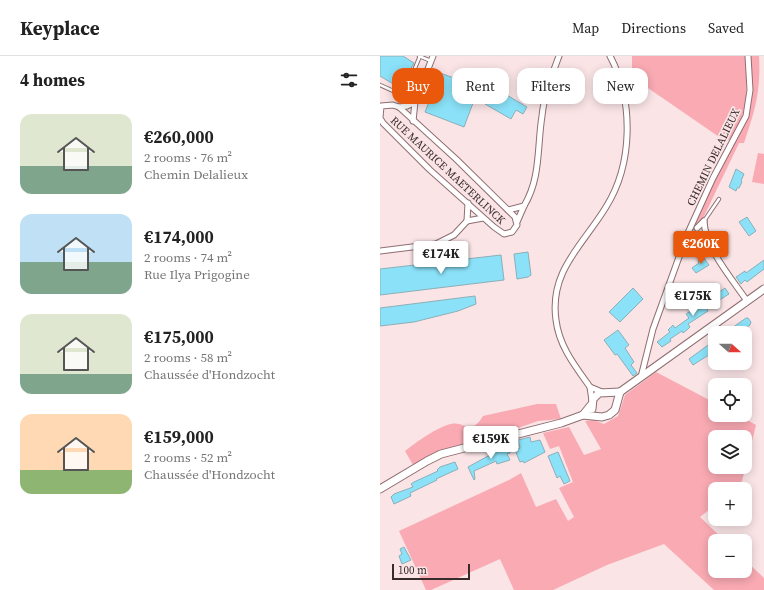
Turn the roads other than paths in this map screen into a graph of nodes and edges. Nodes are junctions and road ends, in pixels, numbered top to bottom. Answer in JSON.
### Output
{"nodes":[{"id":1,"x":419,"y":56,"type":"edge"},
{"id":2,"x":559,"y":56,"type":"edge"},
{"id":3,"x":610,"y":56,"type":"edge"},
{"id":4,"x":748,"y":56,"type":"edge"},
{"id":5,"x":432,"y":58,"type":"edge"},
{"id":6,"x":428,"y":68,"type":"edge"},
{"id":7,"x":380,"y":85,"type":"edge"},
{"id":8,"x":408,"y":104,"type":"edge"},
{"id":9,"x":415,"y":104,"type":"edge"},
{"id":10,"x":380,"y":105,"type":"edge"},
{"id":11,"x":398,"y":107,"type":"junction"},
{"id":12,"x":413,"y":121,"type":"junction"},
{"id":13,"x":718,"y":199,"type":"dead end"},
{"id":14,"x":468,"y":203,"type":"junction"},
{"id":15,"x":524,"y":206,"type":"junction"},
{"id":16,"x":508,"y":210,"type":"junction"},
{"id":17,"x":483,"y":218,"type":"junction"},
{"id":18,"x":468,"y":221,"type":"junction"},
{"id":19,"x":704,"y":221,"type":"junction"},
{"id":20,"x":517,"y":222,"type":"junction"},
{"id":21,"x":697,"y":228,"type":"dead end"},
{"id":22,"x":380,"y":251,"type":"edge"},
{"id":23,"x":764,"y":289,"type":"edge"},
{"id":24,"x":747,"y":301,"type":"junction"},
{"id":25,"x":641,"y":377,"type":"junction"},
{"id":26,"x":590,"y":387,"type":"junction"},
{"id":27,"x":620,"y":392,"type":"junction"},
{"id":28,"x":605,"y":393,"type":"junction"},
{"id":29,"x":592,"y":403,"type":"junction"},
{"id":30,"x":616,"y":404,"type":"junction"},
{"id":31,"x":583,"y":415,"type":"junction"},
{"id":32,"x":598,"y":415,"type":"junction"},
{"id":33,"x":380,"y":489,"type":"edge"}],
"edges":[{"from":1,"to":5,"type":"lane"},
{"from":1,"to":7,"type":"lane"},
{"from":2,"to":15,"type":"street"},
{"from":3,"to":26,"type":"street"},
{"from":4,"to":25,"type":"street","name":"CHEMIN DELALIEUX"},
{"from":5,"to":6,"type":"street"},
{"from":8,"to":11,"type":"street"},
{"from":9,"to":12,"type":"street"},
{"from":10,"to":11,"type":"street","name":"RUE MAURICE MAETERLINCK"},
{"from":10,"to":14,"type":"street","name":"RUE MAURICE MAETERLINCK"},
{"from":11,"to":12,"type":"street","name":"RUE MAURICE MAETERLINCK"},
{"from":12,"to":16,"type":"street","name":"RUE MAURICE MAETERLINCK"},
{"from":13,"to":19,"type":"lane"},
{"from":14,"to":17,"type":"street","name":"RUE MAURICE MAETERLINCK"},
{"from":14,"to":18,"type":"street"},
{"from":15,"to":16,"type":"street"},
{"from":15,"to":20,"type":"street"},
{"from":16,"to":20,"type":"street","name":"RUE MAURICE MAETERLINCK"},
{"from":17,"to":18,"type":"street"},
{"from":17,"to":20,"type":"street","name":"RUE MAURICE MAETERLINCK"},
{"from":18,"to":22,"type":"street"},
{"from":19,"to":21,"type":"street"},
{"from":19,"to":24,"type":"street"},
{"from":23,"to":24,"type":"main road"},
{"from":24,"to":25,"type":"main road"},
{"from":25,"to":27,"type":"main road"},
{"from":26,"to":28,"type":"street"},
{"from":26,"to":29,"type":"street"},
{"from":27,"to":28,"type":"main road"},
{"from":27,"to":30,"type":"main road"},
{"from":28,"to":29,"type":"main road"},
{"from":28,"to":30,"type":"main road"},
{"from":29,"to":31,"type":"main road"},
{"from":29,"to":32,"type":"main road"},
{"from":30,"to":32,"type":"main road"},
{"from":31,"to":32,"type":"main road"},
{"from":31,"to":33,"type":"main road"}]}
